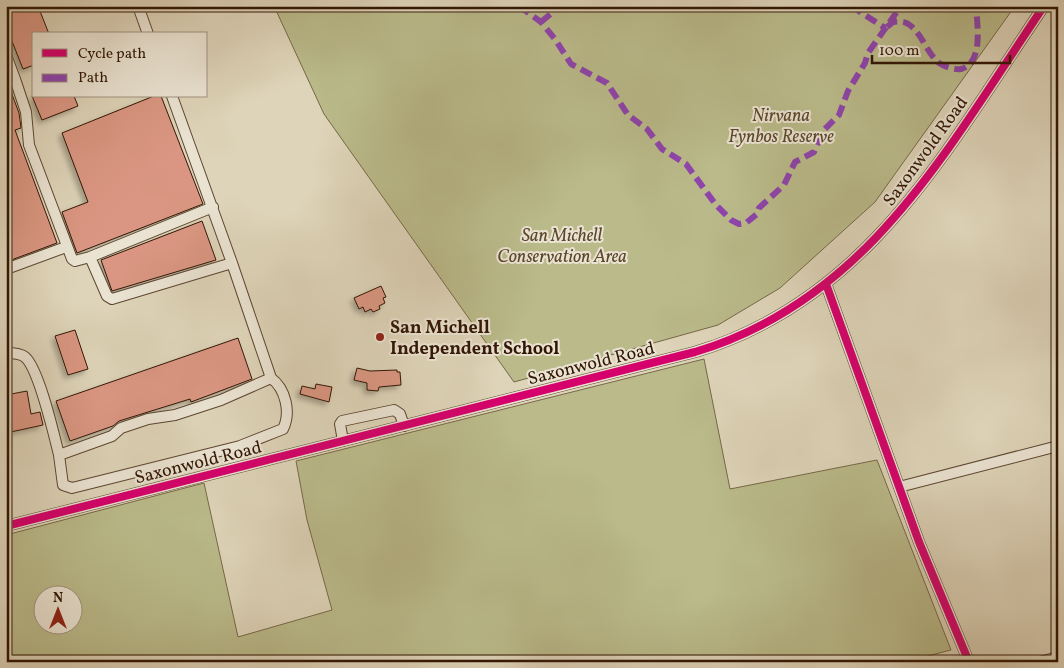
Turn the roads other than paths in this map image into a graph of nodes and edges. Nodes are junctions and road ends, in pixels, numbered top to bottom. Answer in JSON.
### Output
{"nodes":[{"id":1,"x":138,"y":6,"type":"edge"},
{"id":2,"x":1044,"y":6,"type":"edge"},
{"id":3,"x":147,"y":32,"type":"edge"},
{"id":4,"x":6,"y":55,"type":"edge"},
{"id":5,"x":11,"y":81,"type":"edge"},
{"id":6,"x":173,"y":98,"type":"edge"},
{"id":7,"x":213,"y":207,"type":"junction"},
{"id":8,"x":66,"y":247,"type":"junction"},
{"id":9,"x":90,"y":257,"type":"junction"},
{"id":10,"x":232,"y":263,"type":"junction"},
{"id":11,"x":6,"y":269,"type":"edge"},
{"id":12,"x":826,"y":284,"type":"junction"},
{"id":13,"x":6,"y":353,"type":"edge"},
{"id":14,"x":271,"y":378,"type":"junction"},
{"id":15,"x":404,"y":426,"type":"junction"},
{"id":16,"x":343,"y":441,"type":"junction"},
{"id":17,"x":1058,"y":446,"type":"edge"},
{"id":18,"x":59,"y":455,"type":"junction"},
{"id":19,"x":899,"y":487,"type":"junction"},
{"id":20,"x":6,"y":526,"type":"edge"},
{"id":21,"x":1058,"y":657,"type":"edge"},
{"id":22,"x":969,"y":662,"type":"edge"},
{"id":23,"x":1040,"y":662,"type":"edge"}],
"edges":[{"from":1,"to":3,"type":"street"},
{"from":2,"to":12,"type":"street","name":"Saxonwold Road"},
{"from":4,"to":5,"type":"street"},
{"from":5,"to":8,"type":"street"},
{"from":6,"to":7,"type":"street"},
{"from":7,"to":9,"type":"street"},
{"from":7,"to":10,"type":"street"},
{"from":8,"to":9,"type":"street"},
{"from":8,"to":11,"type":"street"},
{"from":9,"to":10,"type":"street"},
{"from":10,"to":14,"type":"street"},
{"from":12,"to":15,"type":"street","name":"Saxonwold Road"},
{"from":12,"to":19,"type":"street"},
{"from":13,"to":18,"type":"street"},
{"from":14,"to":18,"type":"street"},
{"from":14,"to":18,"type":"street"},
{"from":15,"to":16,"type":"street","name":"Saxonwold Road"},
{"from":15,"to":16,"type":"street"},
{"from":16,"to":20,"type":"street","name":"Saxonwold Road"},
{"from":17,"to":19,"type":"street"},
{"from":19,"to":22,"type":"street"},
{"from":21,"to":23,"type":"street"}]}
